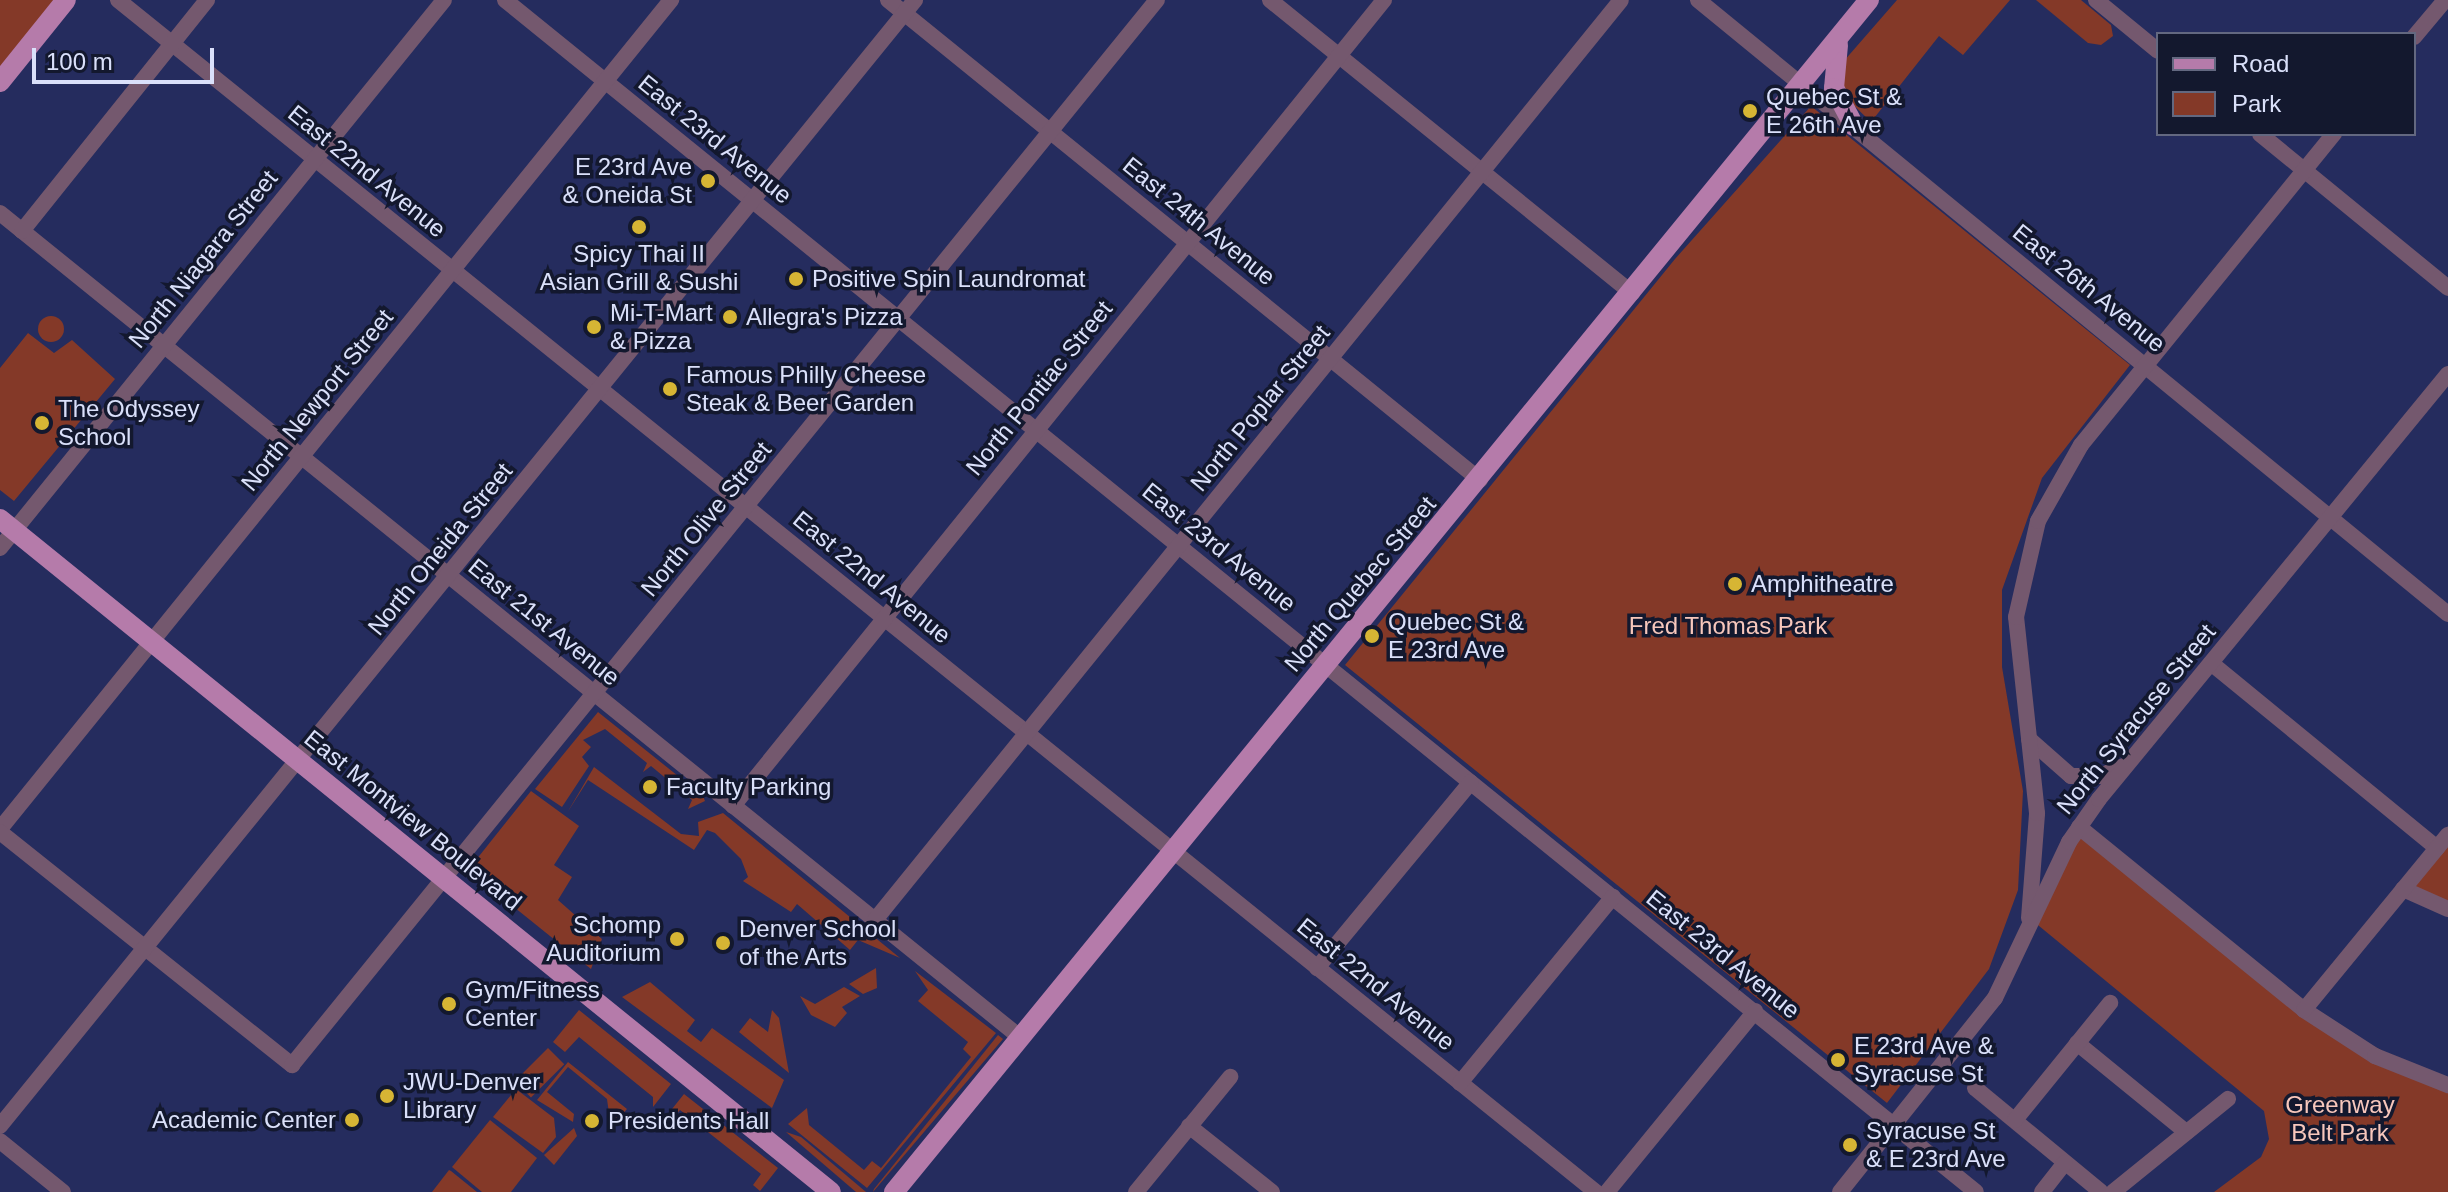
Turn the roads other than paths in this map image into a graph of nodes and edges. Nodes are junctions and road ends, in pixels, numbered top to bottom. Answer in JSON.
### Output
{"nodes":[{"id":1,"x":66,"y":0,"type":"edge"},
{"id":2,"x":118,"y":0,"type":"edge"},
{"id":3,"x":207,"y":0,"type":"edge"},
{"id":4,"x":444,"y":0,"type":"edge"},
{"id":5,"x":505,"y":0,"type":"edge"},
{"id":6,"x":671,"y":0,"type":"edge"},
{"id":7,"x":888,"y":0,"type":"edge"},
{"id":8,"x":1157,"y":0,"type":"edge"},
{"id":9,"x":1270,"y":0,"type":"edge"},
{"id":10,"x":1384,"y":0,"type":"edge"},
{"id":11,"x":1621,"y":0,"type":"edge"},
{"id":12,"x":1698,"y":0,"type":"edge"},
{"id":13,"x":1886,"y":0,"type":"edge"},
{"id":14,"x":2096,"y":0,"type":"edge"},
{"id":15,"x":2445,"y":0,"type":"edge"},
{"id":16,"x":1867,"y":4,"type":"edge"},
{"id":17,"x":910,"y":7,"type":"edge"},
{"id":18,"x":2416,"y":35,"type":"edge"},
{"id":19,"x":1839,"y":42,"type":"junction"},
{"id":20,"x":172,"y":44,"type":"junction"},
{"id":21,"x":2156,"y":49,"type":"edge"},
{"id":22,"x":1338,"y":55,"type":"junction"},
{"id":23,"x":605,"y":81,"type":"junction"},
{"id":24,"x":0,"y":82,"type":"edge"},
{"id":25,"x":1804,"y":85,"type":"junction"},
{"id":26,"x":1854,"y":126,"type":"junction"},
{"id":27,"x":1050,"y":131,"type":"junction"},
{"id":28,"x":2262,"y":136,"type":"edge"},
{"id":29,"x":2332,"y":136,"type":"edge"},
{"id":30,"x":315,"y":159,"type":"junction"},
{"id":31,"x":2304,"y":170,"type":"junction"},
{"id":32,"x":1482,"y":172,"type":"junction"},
{"id":33,"x":753,"y":201,"type":"junction"},
{"id":34,"x":0,"y":213,"type":"edge"},
{"id":35,"x":22,"y":231,"type":"junction"},
{"id":36,"x":1187,"y":243,"type":"junction"},
{"id":37,"x":452,"y":270,"type":"junction"},
{"id":38,"x":2448,"y":288,"type":"edge"},
{"id":39,"x":1632,"y":293,"type":"junction"},
{"id":40,"x":899,"y":319,"type":"junction"},
{"id":41,"x":164,"y":346,"type":"junction"},
{"id":42,"x":1330,"y":359,"type":"junction"},
{"id":43,"x":2145,"y":365,"type":"junction"},
{"id":44,"x":2448,"y":374,"type":"edge"},
{"id":45,"x":600,"y":389,"type":"junction"},
{"id":46,"x":1036,"y":430,"type":"junction"},
{"id":47,"x":302,"y":457,"type":"junction"},
{"id":48,"x":1480,"y":480,"type":"junction"},
{"id":49,"x":746,"y":507,"type":"junction"},
{"id":50,"x":2330,"y":517,"type":"junction"},
{"id":51,"x":7,"y":525,"type":"edge"},
{"id":52,"x":1179,"y":545,"type":"junction"},
{"id":53,"x":0,"y":548,"type":"edge"},
{"id":54,"x":449,"y":576,"type":"junction"},
{"id":55,"x":2447,"y":612,"type":"edge"},
{"id":56,"x":884,"y":619,"type":"junction"},
{"id":57,"x":151,"y":641,"type":"junction"},
{"id":58,"x":2211,"y":663,"type":"junction"},
{"id":59,"x":1327,"y":665,"type":"junction"},
{"id":60,"x":595,"y":694,"type":"junction"},
{"id":61,"x":1027,"y":733,"type":"junction"},
{"id":62,"x":2026,"y":734,"type":"junction"},
{"id":63,"x":299,"y":762,"type":"junction"},
{"id":64,"x":2129,"y":763,"type":"junction"},
{"id":65,"x":1471,"y":782,"type":"junction"},
{"id":66,"x":733,"y":806,"type":"junction"},
{"id":67,"x":2079,"y":827,"type":"junction"},
{"id":68,"x":0,"y":830,"type":"edge"},
{"id":69,"x":2443,"y":841,"type":"edge"},
{"id":70,"x":1174,"y":852,"type":"junction"},
{"id":71,"x":444,"y":879,"type":"junction"},
{"id":72,"x":2403,"y":889,"type":"junction"},
{"id":73,"x":1613,"y":897,"type":"junction"},
{"id":74,"x":2448,"y":909,"type":"edge"},
{"id":75,"x":875,"y":920,"type":"junction"},
{"id":76,"x":2026,"y":938,"type":"junction"},
{"id":77,"x":145,"y":947,"type":"junction"},
{"id":78,"x":1317,"y":968,"type":"junction"},
{"id":79,"x":2110,"y":1003,"type":"dead end"},
{"id":80,"x":2304,"y":1010,"type":"junction"},
{"id":81,"x":1755,"y":1011,"type":"junction"},
{"id":82,"x":1021,"y":1038,"type":"junction"},
{"id":83,"x":2077,"y":1043,"type":"junction"},
{"id":84,"x":1230,"y":1077,"type":"dead end"},
{"id":85,"x":1460,"y":1083,"type":"junction"},
{"id":86,"x":2448,"y":1085,"type":"edge"},
{"id":87,"x":1975,"y":1088,"type":"dead end"},
{"id":88,"x":2228,"y":1099,"type":"dead end"},
{"id":89,"x":2015,"y":1120,"type":"junction"},
{"id":90,"x":1895,"y":1124,"type":"junction"},
{"id":91,"x":0,"y":1126,"type":"edge"},
{"id":92,"x":1189,"y":1126,"type":"junction"},
{"id":93,"x":2186,"y":1132,"type":"junction"},
{"id":94,"x":0,"y":1141,"type":"edge"},
{"id":95,"x":2065,"y":1163,"type":"junction"},
{"id":96,"x":63,"y":1192,"type":"edge"},
{"id":97,"x":831,"y":1192,"type":"edge"},
{"id":98,"x":894,"y":1192,"type":"edge"},
{"id":99,"x":1136,"y":1192,"type":"edge"},
{"id":100,"x":1272,"y":1192,"type":"edge"},
{"id":101,"x":1596,"y":1192,"type":"edge"},
{"id":102,"x":1607,"y":1192,"type":"edge"},
{"id":103,"x":1840,"y":1192,"type":"edge"},
{"id":104,"x":1976,"y":1192,"type":"edge"},
{"id":105,"x":2042,"y":1192,"type":"edge"},
{"id":106,"x":2101,"y":1192,"type":"edge"},
{"id":107,"x":2113,"y":1192,"type":"edge"}],
"edges":[{"from":1,"to":24,"type":"main road"},
{"from":2,"to":20,"type":"street","name":"East 22nd Avenue"},
{"from":3,"to":20,"type":"street"},
{"from":4,"to":30,"type":"street","name":"North Niagara Street"},
{"from":5,"to":23,"type":"street","name":"East 23rd Avenue"},
{"from":6,"to":23,"type":"street","name":"North Newport Street"},
{"from":7,"to":17,"type":"street","name":"East 24th Avenue"},
{"from":8,"to":27,"type":"street","name":"North Olive Street"},
{"from":9,"to":22,"type":"street"},
{"from":10,"to":22,"type":"street","name":"North Pontiac Street"},
{"from":11,"to":32,"type":"street","name":"North Poplar Street"},
{"from":12,"to":25,"type":"street","name":"East 26th Avenue"},
{"from":13,"to":16,"type":"main road","name":"North Quebec Street"},
{"from":14,"to":21,"type":"street"},
{"from":15,"to":18,"type":"street"},
{"from":16,"to":19,"type":"main road","name":"North Quebec Street"},
{"from":17,"to":27,"type":"street","name":"East 24th Avenue"},
{"from":17,"to":33,"type":"street","name":"North Oneida Street"},
{"from":19,"to":25,"type":"main road","name":"North Quebec Street"},
{"from":19,"to":26,"type":"main road"},
{"from":20,"to":30,"type":"street","name":"East 22nd Avenue"},
{"from":20,"to":35,"type":"street"},
{"from":22,"to":32,"type":"street"},
{"from":22,"to":36,"type":"street","name":"North Pontiac Street"},
{"from":23,"to":33,"type":"street","name":"East 23rd Avenue"},
{"from":23,"to":37,"type":"street","name":"North Newport Street"},
{"from":25,"to":26,"type":"street","name":"East 26th Avenue"},
{"from":25,"to":39,"type":"main road","name":"North Quebec Street"},
{"from":26,"to":43,"type":"street","name":"East 26th Avenue"},
{"from":27,"to":36,"type":"street","name":"East 24th Avenue"},
{"from":27,"to":40,"type":"street","name":"North Olive Street"},
{"from":28,"to":31,"type":"street"},
{"from":29,"to":31,"type":"street"},
{"from":30,"to":37,"type":"street","name":"East 22nd Avenue"},
{"from":30,"to":41,"type":"street","name":"North Niagara Street"},
{"from":31,"to":38,"type":"street"},
{"from":31,"to":43,"type":"street"},
{"from":32,"to":39,"type":"street"},
{"from":32,"to":42,"type":"street","name":"North Poplar Street"},
{"from":33,"to":40,"type":"street","name":"East 23rd Avenue"},
{"from":33,"to":45,"type":"street","name":"North Oneida Street"},
{"from":34,"to":35,"type":"street","name":"East 21st Avenue"},
{"from":35,"to":41,"type":"street","name":"East 21st Avenue"},
{"from":36,"to":42,"type":"street","name":"East 24th Avenue"},
{"from":36,"to":46,"type":"street","name":"North Pontiac Street"},
{"from":37,"to":45,"type":"street","name":"East 22nd Avenue"},
{"from":37,"to":47,"type":"street","name":"North Newport Street"},
{"from":39,"to":48,"type":"main road","name":"North Quebec Street"},
{"from":40,"to":46,"type":"street","name":"East 23rd Avenue"},
{"from":40,"to":49,"type":"street","name":"North Olive Street"},
{"from":41,"to":47,"type":"street","name":"East 21st Avenue"},
{"from":41,"to":51,"type":"street","name":"North Niagara Street"},
{"from":42,"to":48,"type":"street","name":"East 24th Avenue"},
{"from":42,"to":52,"type":"street","name":"North Poplar Street"},
{"from":43,"to":50,"type":"street","name":"East 26th Avenue"},
{"from":43,"to":62,"type":"street"},
{"from":44,"to":50,"type":"street","name":"North Syracuse Street"},
{"from":45,"to":49,"type":"street","name":"East 22nd Avenue"},
{"from":45,"to":54,"type":"street","name":"North Oneida Street"},
{"from":46,"to":52,"type":"street","name":"East 23rd Avenue"},
{"from":46,"to":56,"type":"street","name":"North Pontiac Street"},
{"from":47,"to":54,"type":"street","name":"East 21st Avenue"},
{"from":47,"to":57,"type":"street","name":"North Newport Street"},
{"from":48,"to":59,"type":"main road","name":"North Quebec Street"},
{"from":49,"to":56,"type":"street","name":"East 22nd Avenue"},
{"from":49,"to":60,"type":"street","name":"North Olive Street"},
{"from":50,"to":55,"type":"street","name":"East 26th Avenue"},
{"from":50,"to":58,"type":"street","name":"North Syracuse Street"},
{"from":51,"to":53,"type":"street","name":"North Niagara Street"},
{"from":51,"to":57,"type":"main road","name":"East Montview Boulevard"},
{"from":52,"to":59,"type":"street","name":"East 23rd Avenue"},
{"from":52,"to":61,"type":"street","name":"North Poplar Street"},
{"from":54,"to":60,"type":"street","name":"East 21st Avenue"},
{"from":54,"to":63,"type":"street","name":"North Oneida Street"},
{"from":56,"to":61,"type":"street","name":"East 22nd Avenue"},
{"from":56,"to":66,"type":"street","name":"North Pontiac Street"},
{"from":57,"to":63,"type":"main road","name":"East Montview Boulevard"},
{"from":57,"to":68,"type":"street","name":"North Newport Street"},
{"from":58,"to":64,"type":"street","name":"North Syracuse Street"},
{"from":58,"to":69,"type":"street"},
{"from":59,"to":65,"type":"street","name":"East 23rd Avenue"},
{"from":59,"to":70,"type":"main road","name":"North Quebec Street"},
{"from":60,"to":66,"type":"street","name":"East 21st Avenue"},
{"from":60,"to":71,"type":"street","name":"North Olive Street"},
{"from":61,"to":70,"type":"street","name":"East 22nd Avenue"},
{"from":61,"to":75,"type":"street","name":"North Poplar Street"},
{"from":62,"to":64,"type":"street"},
{"from":62,"to":76,"type":"street"},
{"from":63,"to":71,"type":"main road","name":"East Montview Boulevard"},
{"from":63,"to":77,"type":"street","name":"North Oneida Street"},
{"from":64,"to":67,"type":"street","name":"North Syracuse Street"},
{"from":65,"to":73,"type":"street","name":"East 23rd Avenue"},
{"from":65,"to":78,"type":"street"},
{"from":66,"to":75,"type":"street","name":"East 21st Avenue"},
{"from":67,"to":76,"type":"street","name":"North Syracuse Street"},
{"from":67,"to":80,"type":"street"},
{"from":68,"to":77,"type":"street"},
{"from":69,"to":72,"type":"street"},
{"from":70,"to":78,"type":"street","name":"East 22nd Avenue"},
{"from":70,"to":82,"type":"main road","name":"North Quebec Street"},
{"from":71,"to":77,"type":"street","name":"North Olive Street"},
{"from":71,"to":97,"type":"main road","name":"East Montview Boulevard"},
{"from":72,"to":74,"type":"street"},
{"from":72,"to":80,"type":"street"},
{"from":73,"to":81,"type":"street","name":"East 23rd Avenue"},
{"from":73,"to":85,"type":"street"},
{"from":75,"to":82,"type":"street","name":"East 21st Avenue"},
{"from":76,"to":90,"type":"street","name":"North Syracuse Street"},
{"from":77,"to":91,"type":"street","name":"North Oneida Street"},
{"from":78,"to":85,"type":"street","name":"East 22nd Avenue"},
{"from":79,"to":83,"type":"street"},
{"from":80,"to":86,"type":"street"},
{"from":81,"to":90,"type":"street","name":"East 23rd Avenue"},
{"from":81,"to":102,"type":"street"},
{"from":82,"to":98,"type":"main road","name":"North Quebec Street"},
{"from":83,"to":89,"type":"street"},
{"from":83,"to":93,"type":"street"},
{"from":84,"to":92,"type":"street"},
{"from":85,"to":101,"type":"street","name":"East 22nd Avenue"},
{"from":87,"to":89,"type":"street"},
{"from":88,"to":93,"type":"street"},
{"from":89,"to":95,"type":"street"},
{"from":90,"to":103,"type":"street","name":"North Syracuse Street"},
{"from":90,"to":104,"type":"street","name":"East 23rd Avenue"},
{"from":92,"to":99,"type":"street"},
{"from":92,"to":100,"type":"street"},
{"from":93,"to":107,"type":"street"},
{"from":94,"to":96,"type":"street"},
{"from":95,"to":105,"type":"street"},
{"from":95,"to":106,"type":"street"}]}
